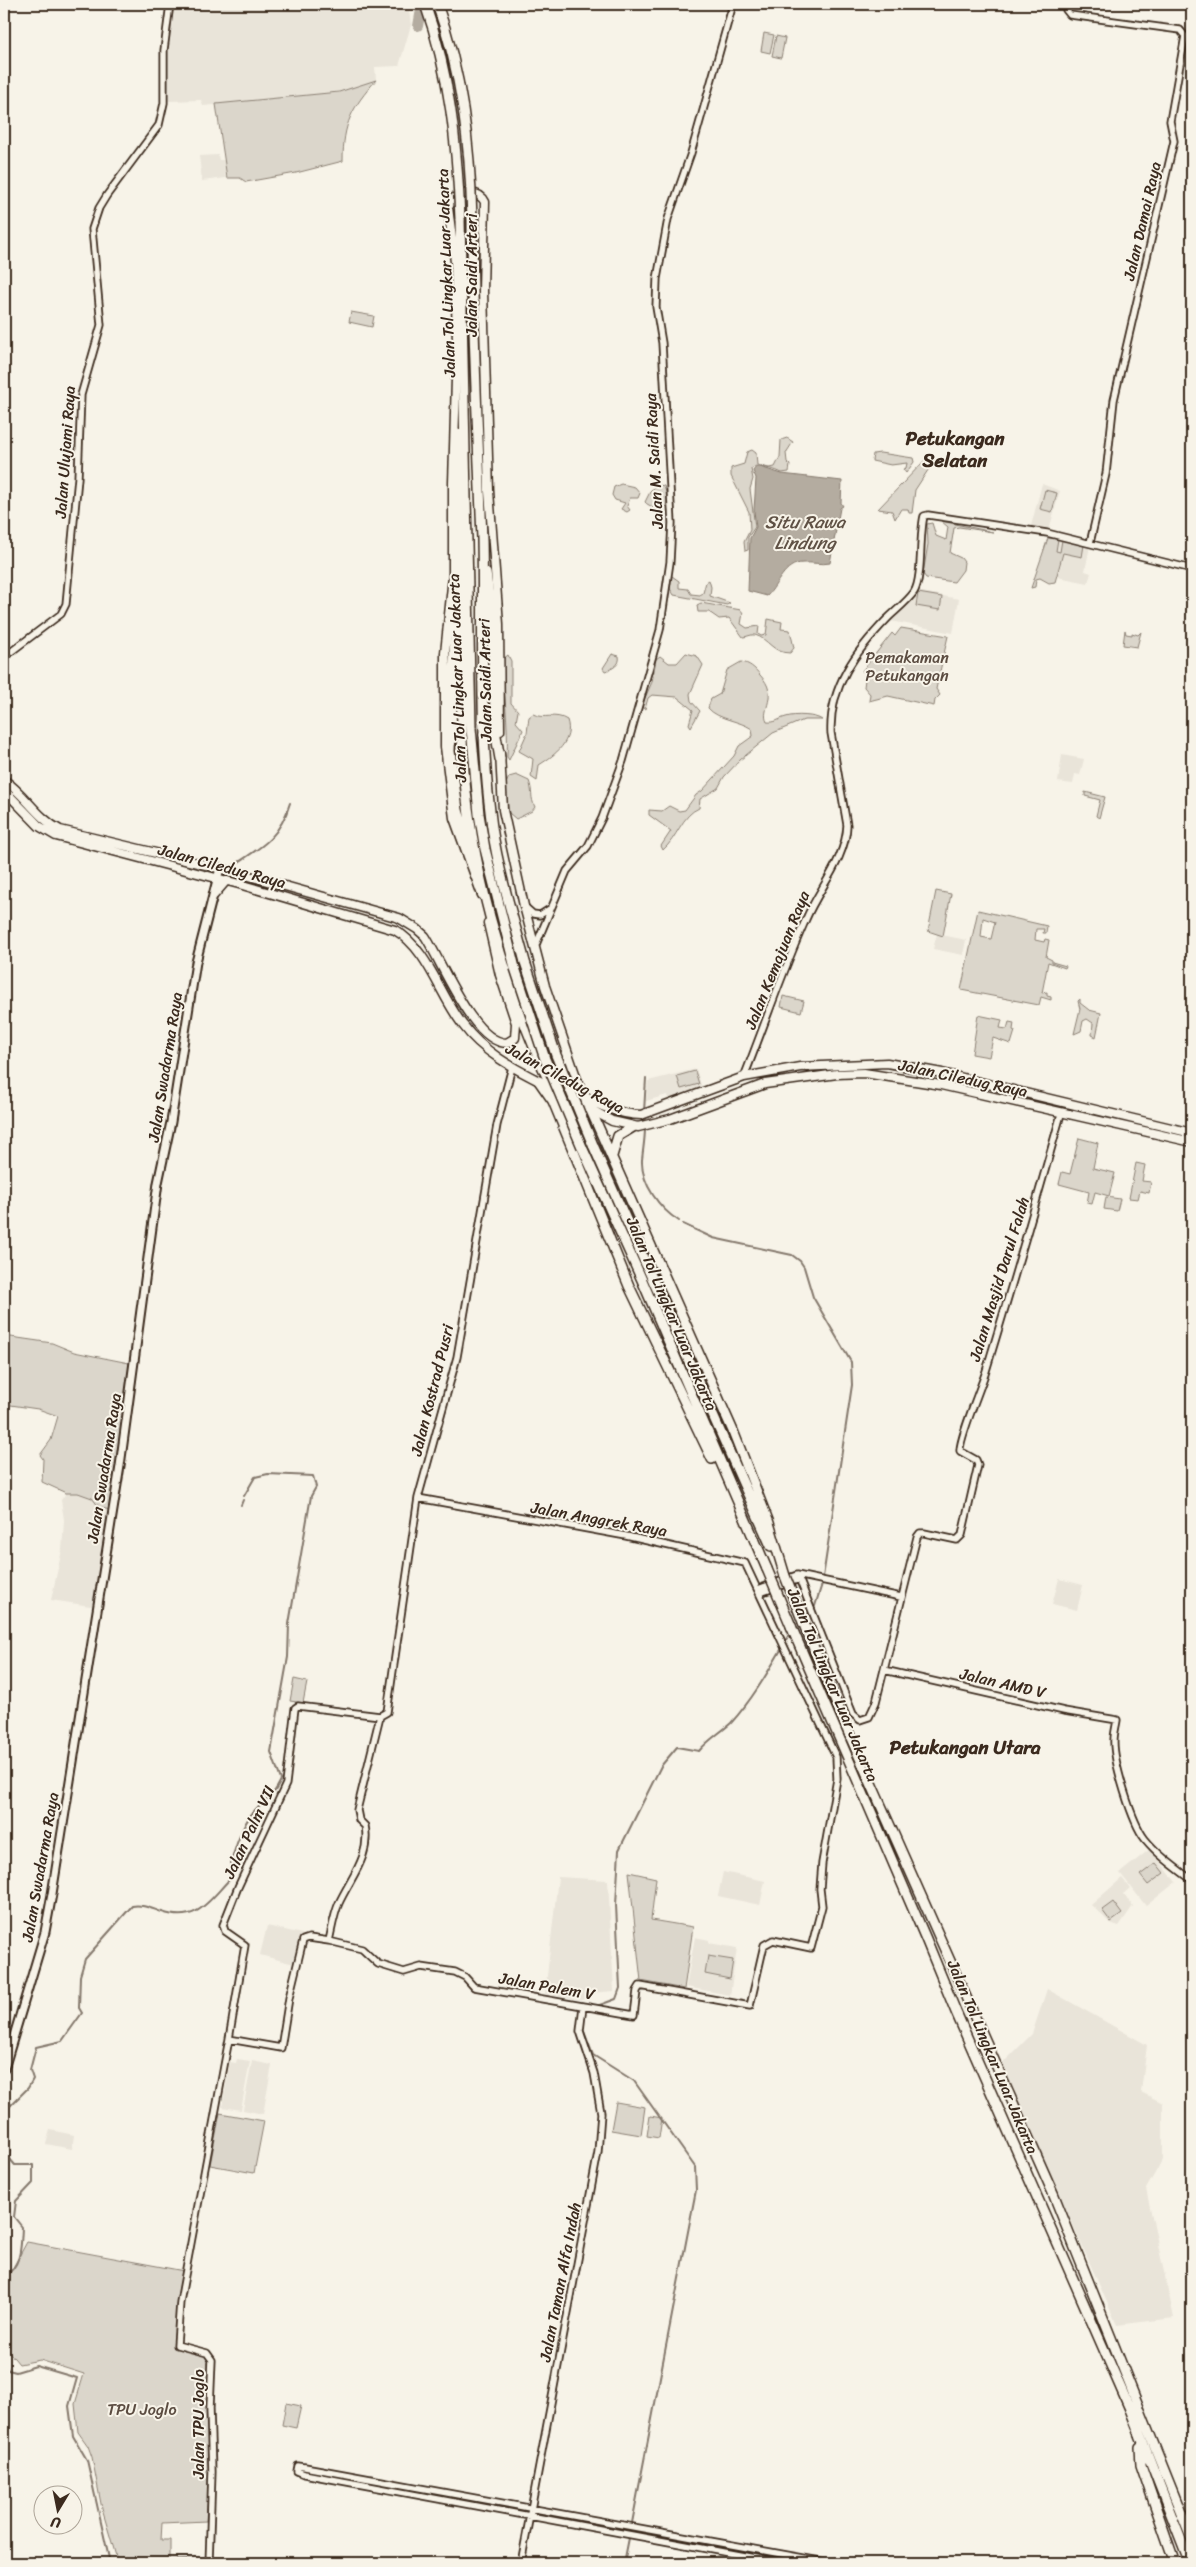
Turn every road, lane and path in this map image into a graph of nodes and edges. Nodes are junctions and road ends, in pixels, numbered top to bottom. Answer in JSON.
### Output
{"nodes":[{"id":1,"x":170,"y":4,"type":"edge"},
{"id":2,"x":425,"y":4,"type":"edge"},
{"id":3,"x":437,"y":4,"type":"edge"},
{"id":4,"x":733,"y":4,"type":"edge"},
{"id":5,"x":1067,"y":4,"type":"edge"},
{"id":6,"x":464,"y":400,"type":"junction"},
{"id":7,"x":1090,"y":542,"type":"junction"},
{"id":8,"x":482,"y":567,"type":"junction"},
{"id":9,"x":1192,"y":569,"type":"edge"},
{"id":10,"x":460,"y":585,"type":"junction"},
{"id":11,"x":4,"y":657,"type":"edge"},
{"id":12,"x":500,"y":758,"type":"junction"},
{"id":13,"x":4,"y":780,"type":"edge"},
{"id":14,"x":4,"y":790,"type":"edge"},
{"id":15,"x":93,"y":843,"type":"junction"},
{"id":16,"x":167,"y":856,"type":"junction"},
{"id":17,"x":165,"y":866,"type":"junction"},
{"id":18,"x":223,"y":869,"type":"junction"},
{"id":19,"x":210,"y":877,"type":"junction"},
{"id":20,"x":226,"y":881,"type":"junction"},
{"id":21,"x":215,"y":892,"type":"junction"},
{"id":22,"x":481,"y":893,"type":"junction"},
{"id":23,"x":554,"y":905,"type":"junction"},
{"id":24,"x":524,"y":906,"type":"junction"},
{"id":25,"x":534,"y":949,"type":"junction"},
{"id":26,"x":502,"y":1042,"type":"joint"},
{"id":27,"x":566,"y":1053,"type":"junction"},
{"id":28,"x":536,"y":1055,"type":"junction"},
{"id":29,"x":512,"y":1067,"type":"junction"},
{"id":30,"x":921,"y":1068,"type":"junction"},
{"id":31,"x":762,"y":1073,"type":"junction"},
{"id":32,"x":744,"y":1076,"type":"junction"},
{"id":33,"x":576,"y":1078,"type":"junction"},
{"id":34,"x":919,"y":1080,"type":"junction"},
{"id":35,"x":539,"y":1081,"type":"junction"},
{"id":36,"x":765,"y":1084,"type":"junction"},
{"id":37,"x":552,"y":1088,"type":"junction"},
{"id":38,"x":1017,"y":1092,"type":"junction"},
{"id":39,"x":583,"y":1094,"type":"junction"},
{"id":40,"x":1027,"y":1094,"type":"junction"},
{"id":41,"x":574,"y":1100,"type":"junction"},
{"id":42,"x":1015,"y":1103,"type":"junction"},
{"id":43,"x":671,"y":1105,"type":"junction"},
{"id":44,"x":1024,"y":1105,"type":"junction"},
{"id":45,"x":590,"y":1108,"type":"junction"},
{"id":46,"x":1061,"y":1114,"type":"junction"},
{"id":47,"x":677,"y":1116,"type":"junction"},
{"id":48,"x":638,"y":1126,"type":"junction"},
{"id":49,"x":599,"y":1130,"type":"junction"},
{"id":50,"x":566,"y":1132,"type":"junction"},
{"id":51,"x":1192,"y":1133,"type":"edge"},
{"id":52,"x":1192,"y":1142,"type":"edge"},
{"id":53,"x":612,"y":1156,"type":"junction"},
{"id":54,"x":727,"y":1479,"type":"junction"},
{"id":55,"x":751,"y":1491,"type":"junction"},
{"id":56,"x":418,"y":1498,"type":"junction"},
{"id":57,"x":759,"y":1591,"type":"junction"},
{"id":58,"x":901,"y":1597,"type":"junction"},
{"id":59,"x":884,"y":1670,"type":"junction"},
{"id":60,"x":380,"y":1716,"type":"junction"},
{"id":61,"x":1192,"y":1880,"type":"edge"},
{"id":62,"x":329,"y":1941,"type":"junction"},
{"id":63,"x":584,"y":2006,"type":"junction"},
{"id":64,"x":750,"y":2006,"type":"joint"},
{"id":65,"x":228,"y":2038,"type":"junction"},
{"id":66,"x":4,"y":2069,"type":"edge"},
{"id":67,"x":1130,"y":2409,"type":"junction"},
{"id":68,"x":1140,"y":2447,"type":"junction"},
{"id":69,"x":530,"y":2508,"type":"junction"},
{"id":70,"x":528,"y":2516,"type":"junction"},
{"id":71,"x":633,"y":2527,"type":"junction"},
{"id":72,"x":631,"y":2535,"type":"junction"},
{"id":73,"x":1192,"y":2539,"type":"edge"},
{"id":74,"x":209,"y":2563,"type":"edge"},
{"id":75,"x":521,"y":2563,"type":"edge"},
{"id":76,"x":782,"y":2563,"type":"edge"},
{"id":77,"x":831,"y":2563,"type":"edge"},
{"id":78,"x":1175,"y":2563,"type":"edge"},
{"id":79,"x":1184,"y":2563,"type":"edge"},
{"id":80,"x":1190,"y":2563,"type":"edge"}],
"edges":[{"from":1,"to":11,"type":"street","name":"Jalan Ulujami Raya"},
{"from":2,"to":6,"type":"highway","name":"Jalan Tol Lingkar Luar Jakarta","bridge":true},
{"from":3,"to":8,"type":"highway","name":"Jalan Tol Lingkar Luar Jakarta","bridge":true},
{"from":4,"to":23,"type":"street","name":"Jalan M. Saidi Raya"},
{"from":5,"to":7,"type":"street","name":"Jalan Damai Raya"},
{"from":6,"to":10,"type":"highway"},
{"from":6,"to":54,"type":"highway","name":"Jalan Tol Lingkar Luar Jakarta","bridge":true},
{"from":7,"to":9,"type":"street"},
{"from":7,"to":32,"type":"street","name":"Jalan Kemajuan Raya"},
{"from":8,"to":12,"type":"highway"},
{"from":8,"to":55,"type":"highway","name":"Jalan Tol Lingkar Luar Jakarta","bridge":true},
{"from":10,"to":22,"type":"highway"},
{"from":10,"to":28,"type":"highway"},
{"from":12,"to":22,"type":"main road","name":"Jalan Saidi Arteri"},
{"from":12,"to":24,"type":"main road","name":"Jalan Saidi Arteri"},
{"from":13,"to":15,"type":"main road","name":"Jalan Ciledug Raya"},
{"from":14,"to":15,"type":"main road","name":"Jalan Ciledug Raya"},
{"from":15,"to":16,"type":"main road","name":"Jalan Ciledug Raya"},
{"from":15,"to":17,"type":"main road","name":"Jalan Ciledug Raya"},
{"from":16,"to":17,"type":"main road"},
{"from":16,"to":18,"type":"main road","name":"Jalan Ciledug Raya"},
{"from":17,"to":19,"type":"main road","name":"Jalan Ciledug Raya"},
{"from":18,"to":20,"type":"main road"},
{"from":18,"to":26,"type":"main road","name":"Jalan Ciledug Raya"},
{"from":19,"to":20,"type":"main road","name":"Jalan Ciledug Raya"},
{"from":19,"to":21,"type":"main road"},
{"from":20,"to":21,"type":"main road"},
{"from":20,"to":29,"type":"main road","name":"Jalan Ciledug Raya"},
{"from":21,"to":66,"type":"main road","name":"Jalan Swadarma Raya"},
{"from":22,"to":26,"type":"main road","name":"Jalan Saidi Arteri"},
{"from":23,"to":24,"type":"street"},
{"from":23,"to":25,"type":"street","name":"Jalan M. Saidi Raya"},
{"from":24,"to":25,"type":"main road","name":"Jalan Saidi Arteri"},
{"from":25,"to":27,"type":"main road","name":"Jalan Saidi Arteri"},
{"from":27,"to":28,"type":"highway"},
{"from":27,"to":33,"type":"main road","name":"Jalan Saidi Arteri"},
{"from":28,"to":37,"type":"highway"},
{"from":29,"to":35,"type":"main road","name":"Jalan Ciledug Raya"},
{"from":29,"to":56,"type":"street","name":"Jalan Kostrad Pusri"},
{"from":30,"to":31,"type":"main road","name":"Jalan Ciledug Raya"},
{"from":30,"to":34,"type":"main road"},
{"from":30,"to":38,"type":"main road","name":"Jalan Ciledug Raya"},
{"from":31,"to":32,"type":"main road","name":"Jalan Ciledug Raya"},
{"from":31,"to":36,"type":"main road"},
{"from":32,"to":43,"type":"main road","name":"Jalan Ciledug Raya"},
{"from":33,"to":37,"type":"main road"},
{"from":33,"to":39,"type":"main road","name":"Jalan Saidi Arteri"},
{"from":34,"to":36,"type":"main road","name":"Jalan Ciledug Raya"},
{"from":34,"to":42,"type":"main road","name":"Jalan Ciledug Raya"},
{"from":35,"to":37,"type":"main road","name":"Jalan Ciledug Raya"},
{"from":35,"to":50,"type":"highway"},
{"from":36,"to":47,"type":"main road","name":"Jalan Ciledug Raya"},
{"from":37,"to":41,"type":"main road","name":"Jalan Ciledug Raya"},
{"from":38,"to":40,"type":"main road","name":"Jalan Ciledug Raya"},
{"from":38,"to":42,"type":"main road"},
{"from":39,"to":41,"type":"highway"},
{"from":39,"to":43,"type":"main road","name":"Jalan Ciledug Raya"},
{"from":39,"to":45,"type":"highway"},
{"from":40,"to":44,"type":"main road"},
{"from":40,"to":51,"type":"main road","name":"Jalan Ciledug Raya"},
{"from":41,"to":45,"type":"main road","name":"Jalan Ciledug Raya"},
{"from":41,"to":50,"type":"highway"},
{"from":42,"to":44,"type":"main road","name":"Jalan Ciledug Raya"},
{"from":43,"to":47,"type":"main road"},
{"from":44,"to":46,"type":"main road","name":"Jalan Ciledug Raya"},
{"from":45,"to":48,"type":"main road","name":"Jalan Ciledug Raya"},
{"from":45,"to":49,"type":"highway"},
{"from":46,"to":52,"type":"main road","name":"Jalan Ciledug Raya"},
{"from":46,"to":58,"type":"street","name":"Jalan Masjid Darul Falah"},
{"from":47,"to":48,"type":"main road","name":"Jalan Ciledug Raya"},
{"from":48,"to":53,"type":"highway"},
{"from":49,"to":50,"type":"highway"},
{"from":49,"to":53,"type":"highway"},
{"from":50,"to":54,"type":"highway"},
{"from":53,"to":55,"type":"highway"},
{"from":54,"to":67,"type":"highway","name":"Jalan Tol Lingkar Luar Jakarta","bridge":true},
{"from":55,"to":73,"type":"highway","name":"Jalan Tol Lingkar Luar Jakarta","bridge":true},
{"from":56,"to":57,"type":"street","name":"Jalan Anggrek Raya"},
{"from":56,"to":60,"type":"street","name":"Jalan Kostrad Pusri"},
{"from":57,"to":58,"type":"street"},
{"from":57,"to":59,"type":"street"},
{"from":57,"to":64,"type":"street","name":"Jalan Anggrek Raya"},
{"from":58,"to":59,"type":"street"},
{"from":59,"to":61,"type":"street","name":"Jalan AMD V"},
{"from":60,"to":62,"type":"street"},
{"from":60,"to":65,"type":"street","name":"Jalan Palm VII"},
{"from":62,"to":63,"type":"street","name":"Jalan Palem V"},
{"from":62,"to":65,"type":"street","name":"Jalan Palem V"},
{"from":63,"to":64,"type":"street","name":"Jalan Palem V"},
{"from":63,"to":69,"type":"street","name":"Jalan Taman Alfa Indah"},
{"from":65,"to":74,"type":"street","name":"Jalan TPU Joglo"},
{"from":67,"to":68,"type":"highway"},
{"from":67,"to":80,"type":"highway","name":"Jalan Tol Lingkar Luar Jakarta"},
{"from":68,"to":78,"type":"highway"},
{"from":68,"to":79,"type":"highway"},
{"from":69,"to":70,"type":"street","name":"Jalan Taman Alfa Indah"},
{"from":69,"to":70,"type":"street"},
{"from":69,"to":71,"type":"street"},
{"from":70,"to":72,"type":"street"},
{"from":70,"to":75,"type":"street","name":"Jalan Taman Alfa Indah"},
{"from":71,"to":72,"type":"street"},
{"from":71,"to":77,"type":"street"},
{"from":72,"to":76,"type":"street"}]}
